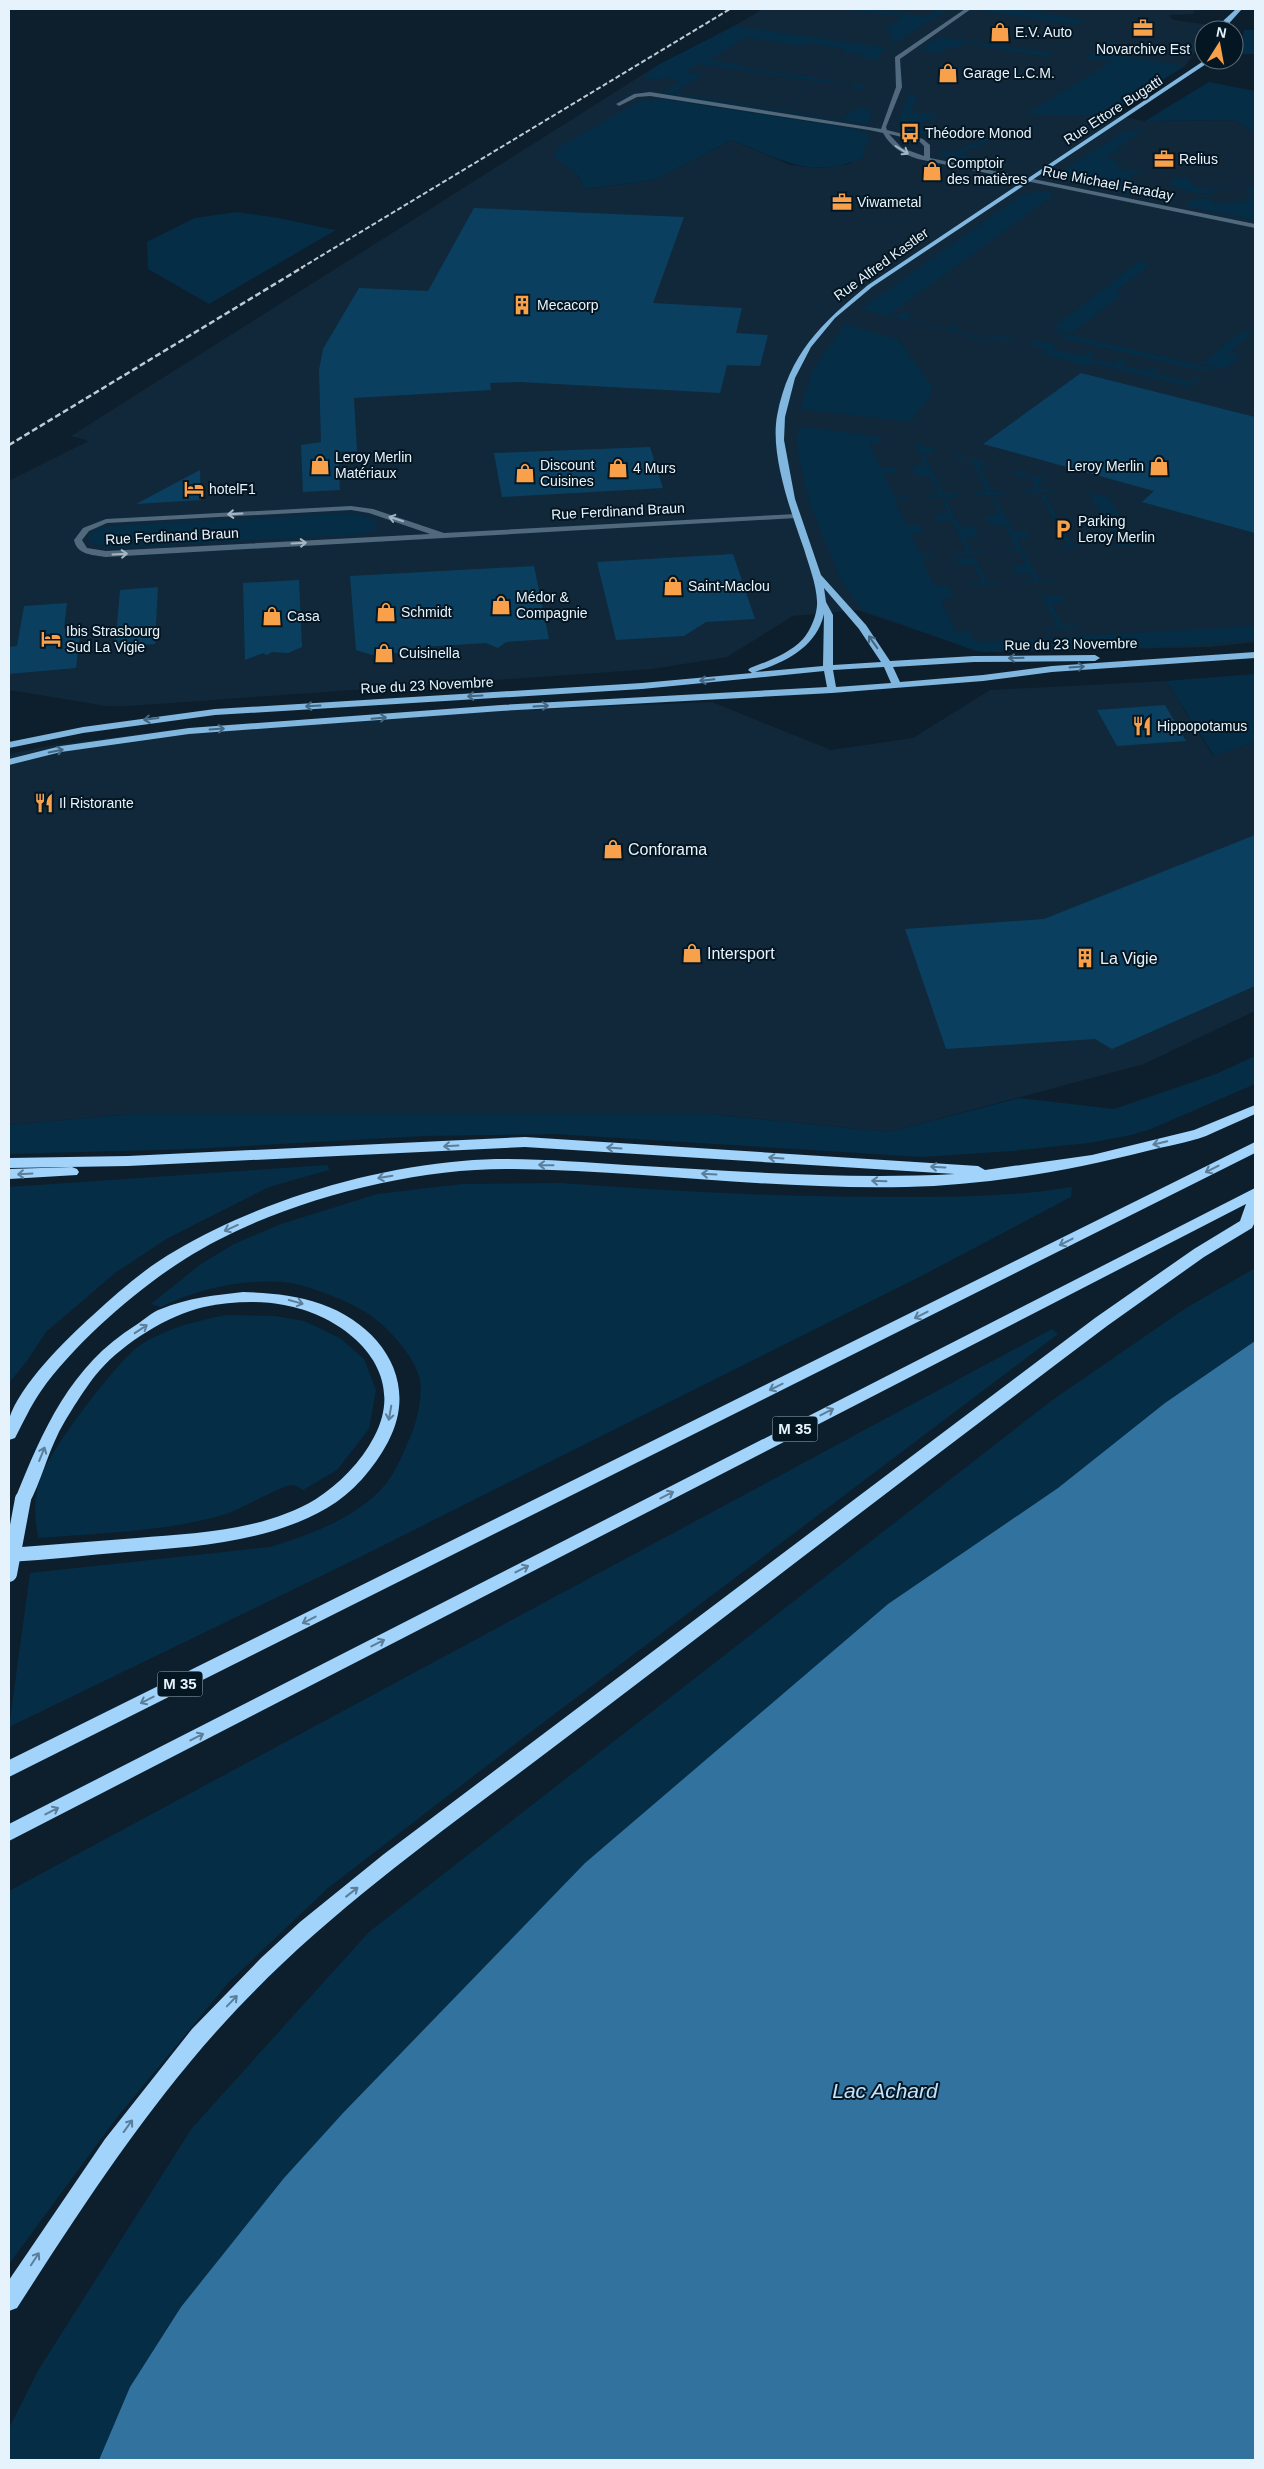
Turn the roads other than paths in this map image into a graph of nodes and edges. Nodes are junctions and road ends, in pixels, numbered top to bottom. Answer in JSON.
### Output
{"nodes":[{"id":1,"x":968,"y":9,"type":"edge"},
{"id":2,"x":1239,"y":9,"type":"edge"},
{"id":3,"x":1227,"y":20,"type":"edge"},
{"id":4,"x":1194,"y":70,"type":"edge"},
{"id":5,"x":619,"y":104,"type":"dead end"},
{"id":6,"x":885,"y":131,"type":"junction"},
{"id":7,"x":927,"y":159,"type":"junction"},
{"id":8,"x":1030,"y":180,"type":"junction"},
{"id":9,"x":1255,"y":226,"type":"edge"},
{"id":10,"x":796,"y":516,"type":"junction"},
{"id":11,"x":442,"y":535,"type":"junction"},
{"id":12,"x":817,"y":576,"type":"junction"},
{"id":13,"x":822,"y":602,"type":"junction"},
{"id":14,"x":1255,"y":655,"type":"edge"},
{"id":15,"x":1205,"y":657,"type":"junction"},
{"id":16,"x":889,"y":664,"type":"junction"},
{"id":17,"x":828,"y":668,"type":"junction"},
{"id":18,"x":736,"y":676,"type":"junction"},
{"id":19,"x":896,"y":684,"type":"junction"},
{"id":20,"x":832,"y":690,"type":"junction"},
{"id":21,"x":9,"y":745,"type":"edge"},
{"id":22,"x":9,"y":762,"type":"edge"},
{"id":23,"x":1255,"y":1109,"type":"edge"},
{"id":24,"x":1255,"y":1147,"type":"edge"},
{"id":25,"x":178,"y":1158,"type":"junction"},
{"id":26,"x":9,"y":1163,"type":"edge"},
{"id":27,"x":1004,"y":1173,"type":"junction"},
{"id":28,"x":9,"y":1174,"type":"edge"},
{"id":29,"x":1255,"y":1193,"type":"edge"},
{"id":30,"x":1255,"y":1200,"type":"edge"},
{"id":31,"x":9,"y":1434,"type":"edge"},
{"id":32,"x":9,"y":1555,"type":"edge"},
{"id":33,"x":9,"y":1574,"type":"edge"},
{"id":34,"x":9,"y":1769,"type":"edge"},
{"id":35,"x":9,"y":1833,"type":"edge"},
{"id":36,"x":9,"y":2300,"type":"edge"}],
"edges":[{"from":1,"to":6,"type":"street"},
{"from":2,"to":3,"type":"main road"},
{"from":4,"to":8,"type":"main road","name":"Rue Ettore Bugatti"},
{"from":5,"to":6,"type":"street"},
{"from":6,"to":7,"type":"street","name":"Rue Michael Faraday","one_way":true},
{"from":6,"to":7,"type":"street"},
{"from":7,"to":8,"type":"street","name":"Rue Michael Faraday"},
{"from":8,"to":9,"type":"street","name":"Rue Michael Faraday"},
{"from":8,"to":10,"type":"main road","name":"Rue Alfred Kastler"},
{"from":10,"to":11,"type":"street","name":"Rue Ferdinand Braun"},
{"from":10,"to":12,"type":"main road","name":"Rue Alfred Kastler"},
{"from":11,"to":11,"type":"street","name":"Rue Ferdinand Braun","one_way":true},
{"from":12,"to":13,"type":"main road","name":"Rue Alfred Kastler"},
{"from":16,"to":12,"type":"main road","name":"Rue Alfred Kastler","one_way":true},
{"from":13,"to":17,"type":"main road","name":"Rue Alfred Kastler"},
{"from":13,"to":18,"type":"main road"},
{"from":14,"to":15,"type":"main road","name":"Rue du 23 Novembre"},
{"from":15,"to":16,"type":"main road","name":"Rue du 23 Novembre","one_way":true},
{"from":19,"to":15,"type":"main road","name":"Rue du 23 Novembre","one_way":true},
{"from":16,"to":17,"type":"main road","name":"Rue du 23 Novembre"},
{"from":16,"to":19,"type":"main road","name":"Rue Alfred Kastler"},
{"from":17,"to":18,"type":"main road","name":"Rue du 23 Novembre"},
{"from":17,"to":20,"type":"main road","name":"Rue Alfred Kastler"},
{"from":18,"to":21,"type":"main road","name":"Rue du 23 Novembre","one_way":true},
{"from":19,"to":20,"type":"main road","name":"Rue du 23 Novembre"},
{"from":22,"to":20,"type":"main road","name":"Rue du 23 Novembre","one_way":true},
{"from":23,"to":27,"type":"highway","one_way":true},
{"from":24,"to":34,"type":"highway","number":"M 35","one_way":true},
{"from":25,"to":26,"type":"highway"},
{"from":27,"to":25,"type":"highway","one_way":true},
{"from":25,"to":28,"type":"highway","one_way":true},
{"from":27,"to":31,"type":"highway","one_way":true},
{"from":35,"to":29,"type":"highway","number":"M 35","one_way":true},
{"from":36,"to":30,"type":"highway","one_way":true},
{"from":33,"to":32,"type":"highway","one_way":true,"bridge":true}]}
